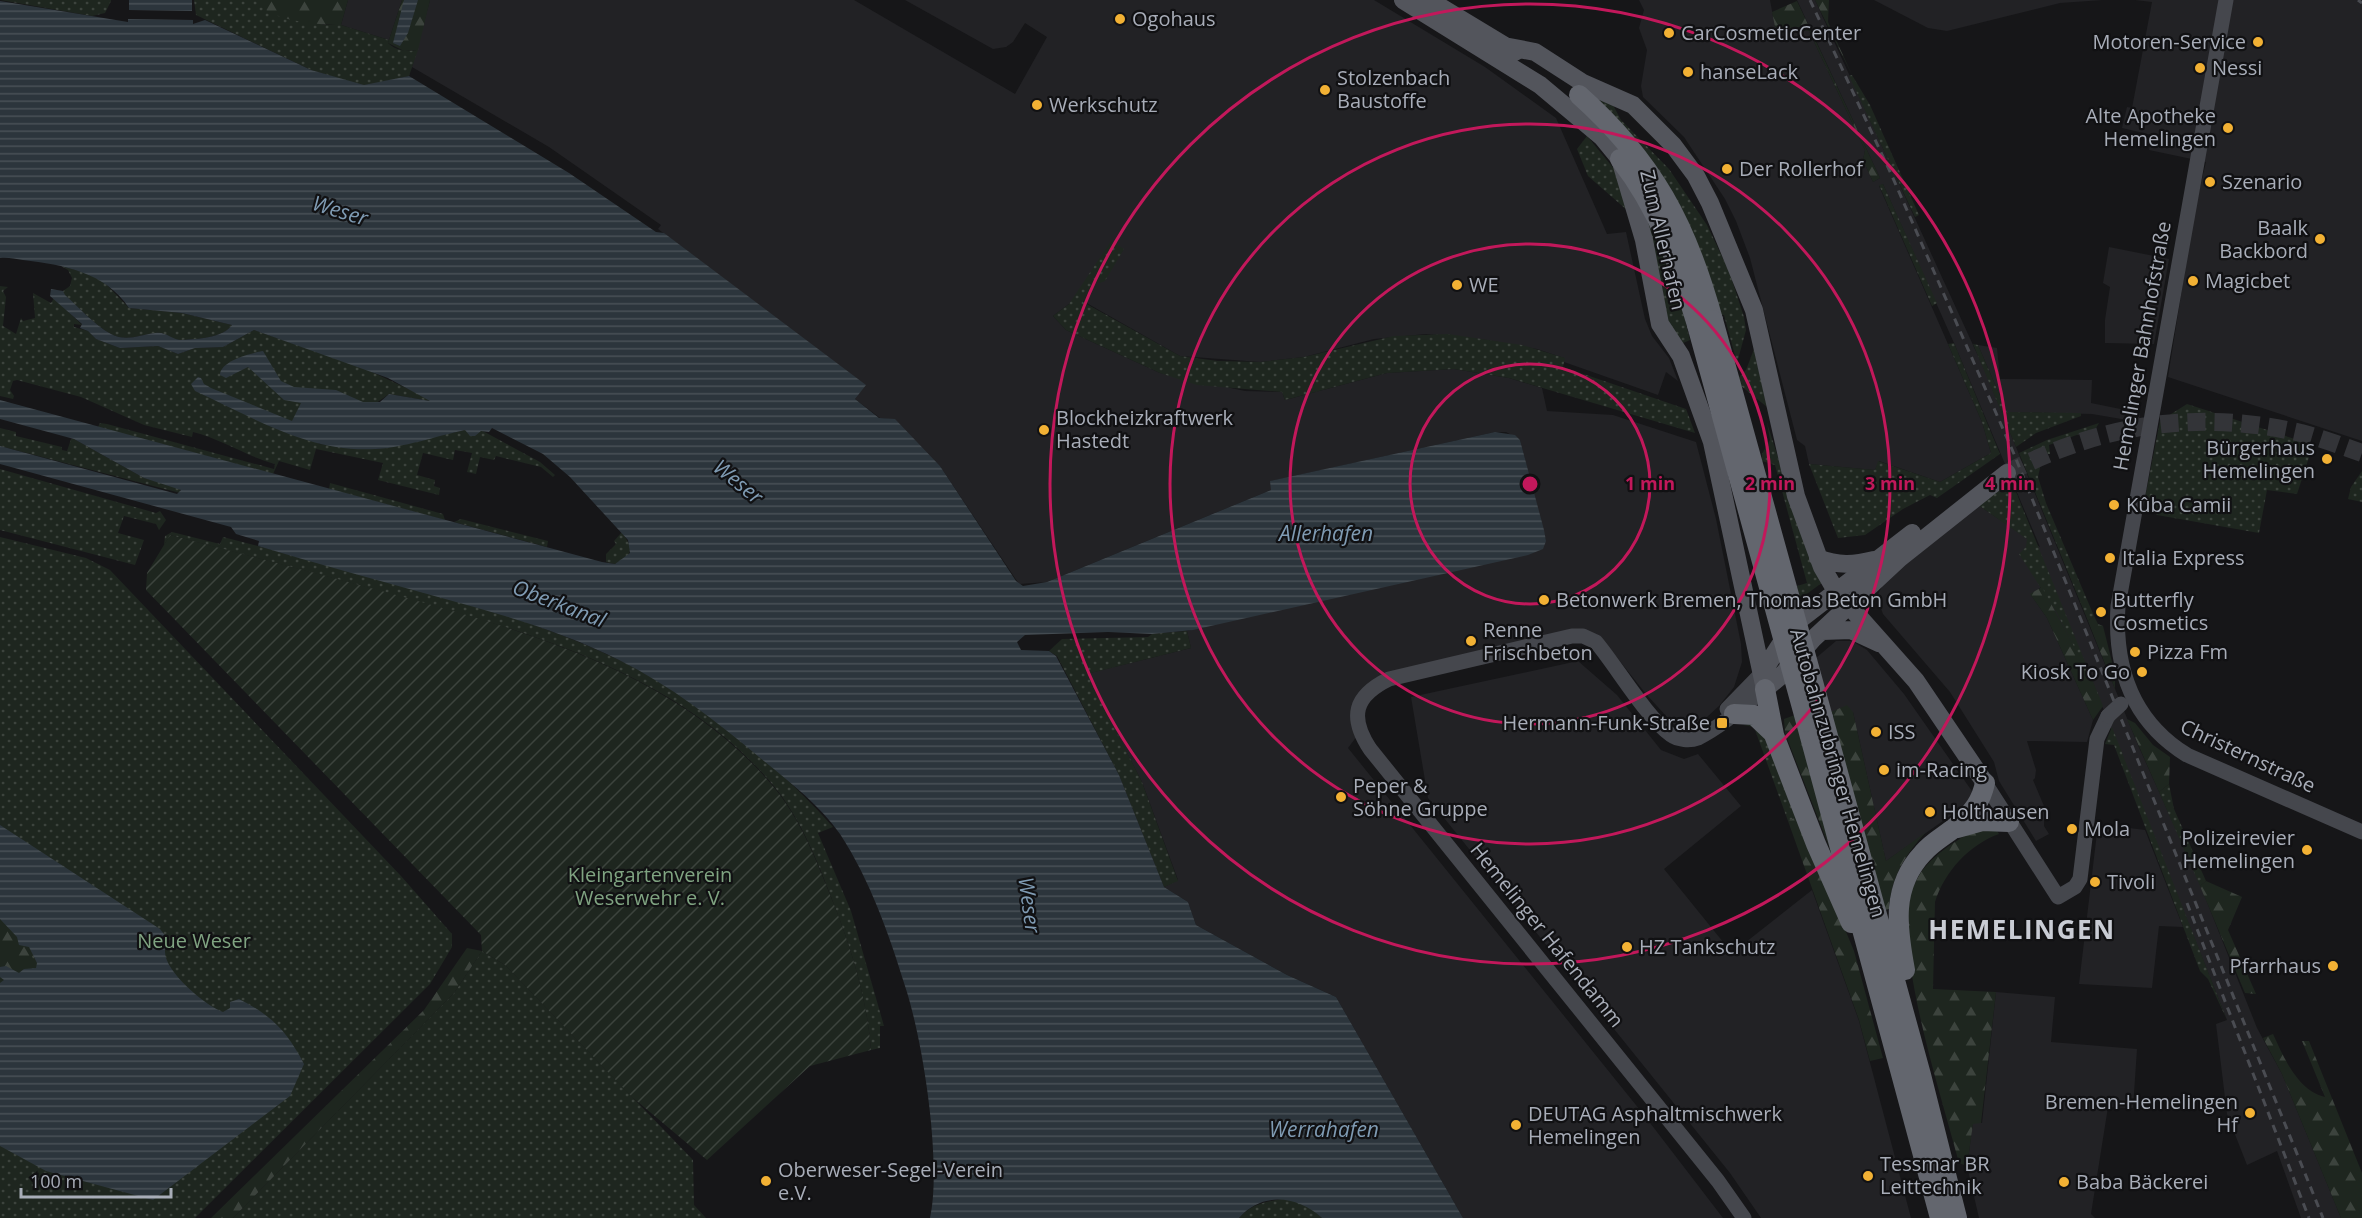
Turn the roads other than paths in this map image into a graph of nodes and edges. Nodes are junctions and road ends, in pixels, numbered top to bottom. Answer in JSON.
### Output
{"nodes":[{"id":1,"x":1403,"y":0,"type":"edge"},
{"id":2,"x":1429,"y":0,"type":"edge"},
{"id":3,"x":2226,"y":0,"type":"edge"},
{"id":4,"x":1504,"y":46,"type":"junction"},
{"id":5,"x":1579,"y":94,"type":"joint"},
{"id":6,"x":1620,"y":159,"type":"junction"},
{"id":7,"x":1705,"y":322,"type":"junction"},
{"id":8,"x":1818,"y":558,"type":"junction"},
{"id":9,"x":1879,"y":559,"type":"junction"},
{"id":10,"x":1836,"y":591,"type":"junction"},
{"id":11,"x":1850,"y":606,"type":"junction"},
{"id":12,"x":1821,"y":632,"type":"junction"},
{"id":13,"x":1891,"y":650,"type":"junction"},
{"id":14,"x":1764,"y":681,"type":"junction"},
{"id":15,"x":2128,"y":701,"type":"junction"},
{"id":16,"x":1734,"y":714,"type":"junction"},
{"id":17,"x":1815,"y":720,"type":"junction"},
{"id":18,"x":1712,"y":727,"type":"junction"},
{"id":19,"x":1774,"y":735,"type":"junction"},
{"id":20,"x":1985,"y":783,"type":"junction"},
{"id":21,"x":2008,"y":822,"type":"junction"},
{"id":22,"x":1954,"y":828,"type":"junction"},
{"id":23,"x":2362,"y":832,"type":"edge"},
{"id":24,"x":1881,"y":994,"type":"junction"},
{"id":25,"x":1921,"y":1075,"type":"junction"},
{"id":26,"x":1744,"y":1218,"type":"edge"},
{"id":27,"x":1940,"y":1218,"type":"edge"},
{"id":28,"x":1957,"y":1218,"type":"edge"}],
"edges":[{"from":1,"to":6,"type":"main road"},
{"from":2,"to":4,"type":"main road","name":"Autobahnzubringer Hemelingen"},
{"from":3,"to":15,"type":"street","name":"Hemelinger Bahnhofstraße"},
{"from":4,"to":5,"type":"main road","name":"Autobahnzubringer Hemelingen"},
{"from":4,"to":8,"type":"main road"},
{"from":5,"to":7,"type":"highway","name":"Autobahnzubringer Hemelingen"},
{"from":6,"to":7,"type":"highway","name":"Autobahnzubringer Hemelingen"},
{"from":6,"to":14,"type":"main road","name":"Zum Allerhafen"},
{"from":7,"to":17,"type":"highway","name":"Autobahnzubringer Hemelingen","bridge":true},
{"from":8,"to":9,"type":"main road"},
{"from":8,"to":10,"type":"main road"},
{"from":9,"to":10,"type":"main road"},
{"from":9,"to":11,"type":"main road"},
{"from":10,"to":11,"type":"main road"},
{"from":10,"to":14,"type":"main road"},
{"from":11,"to":12,"type":"main road"},
{"from":11,"to":13,"type":"main road"},
{"from":12,"to":13,"type":"main road"},
{"from":12,"to":14,"type":"main road"},
{"from":13,"to":20,"type":"main road"},
{"from":14,"to":16,"type":"street"},
{"from":14,"to":18,"type":"street"},
{"from":14,"to":19,"type":"highway"},
{"from":15,"to":21,"type":"street","bridge":true},
{"from":15,"to":23,"type":"street","name":"Christernstraße"},
{"from":16,"to":18,"type":"street"},
{"from":16,"to":19,"type":"highway"},
{"from":17,"to":24,"type":"highway","name":"Autobahnzubringer Hemelingen"},
{"from":17,"to":25,"type":"highway","name":"Autobahnzubringer Hemelingen"},
{"from":18,"to":26,"type":"street","name":"Hemelinger Hafendamm"},
{"from":19,"to":24,"type":"highway"},
{"from":20,"to":21,"type":"street"},
{"from":20,"to":22,"type":"highway"},
{"from":21,"to":22,"type":"highway"},
{"from":22,"to":25,"type":"highway"},
{"from":24,"to":27,"type":"highway","name":"Autobahnzubringer Hemelingen"},
{"from":25,"to":28,"type":"highway","name":"Autobahnzubringer Hemelingen"}]}
